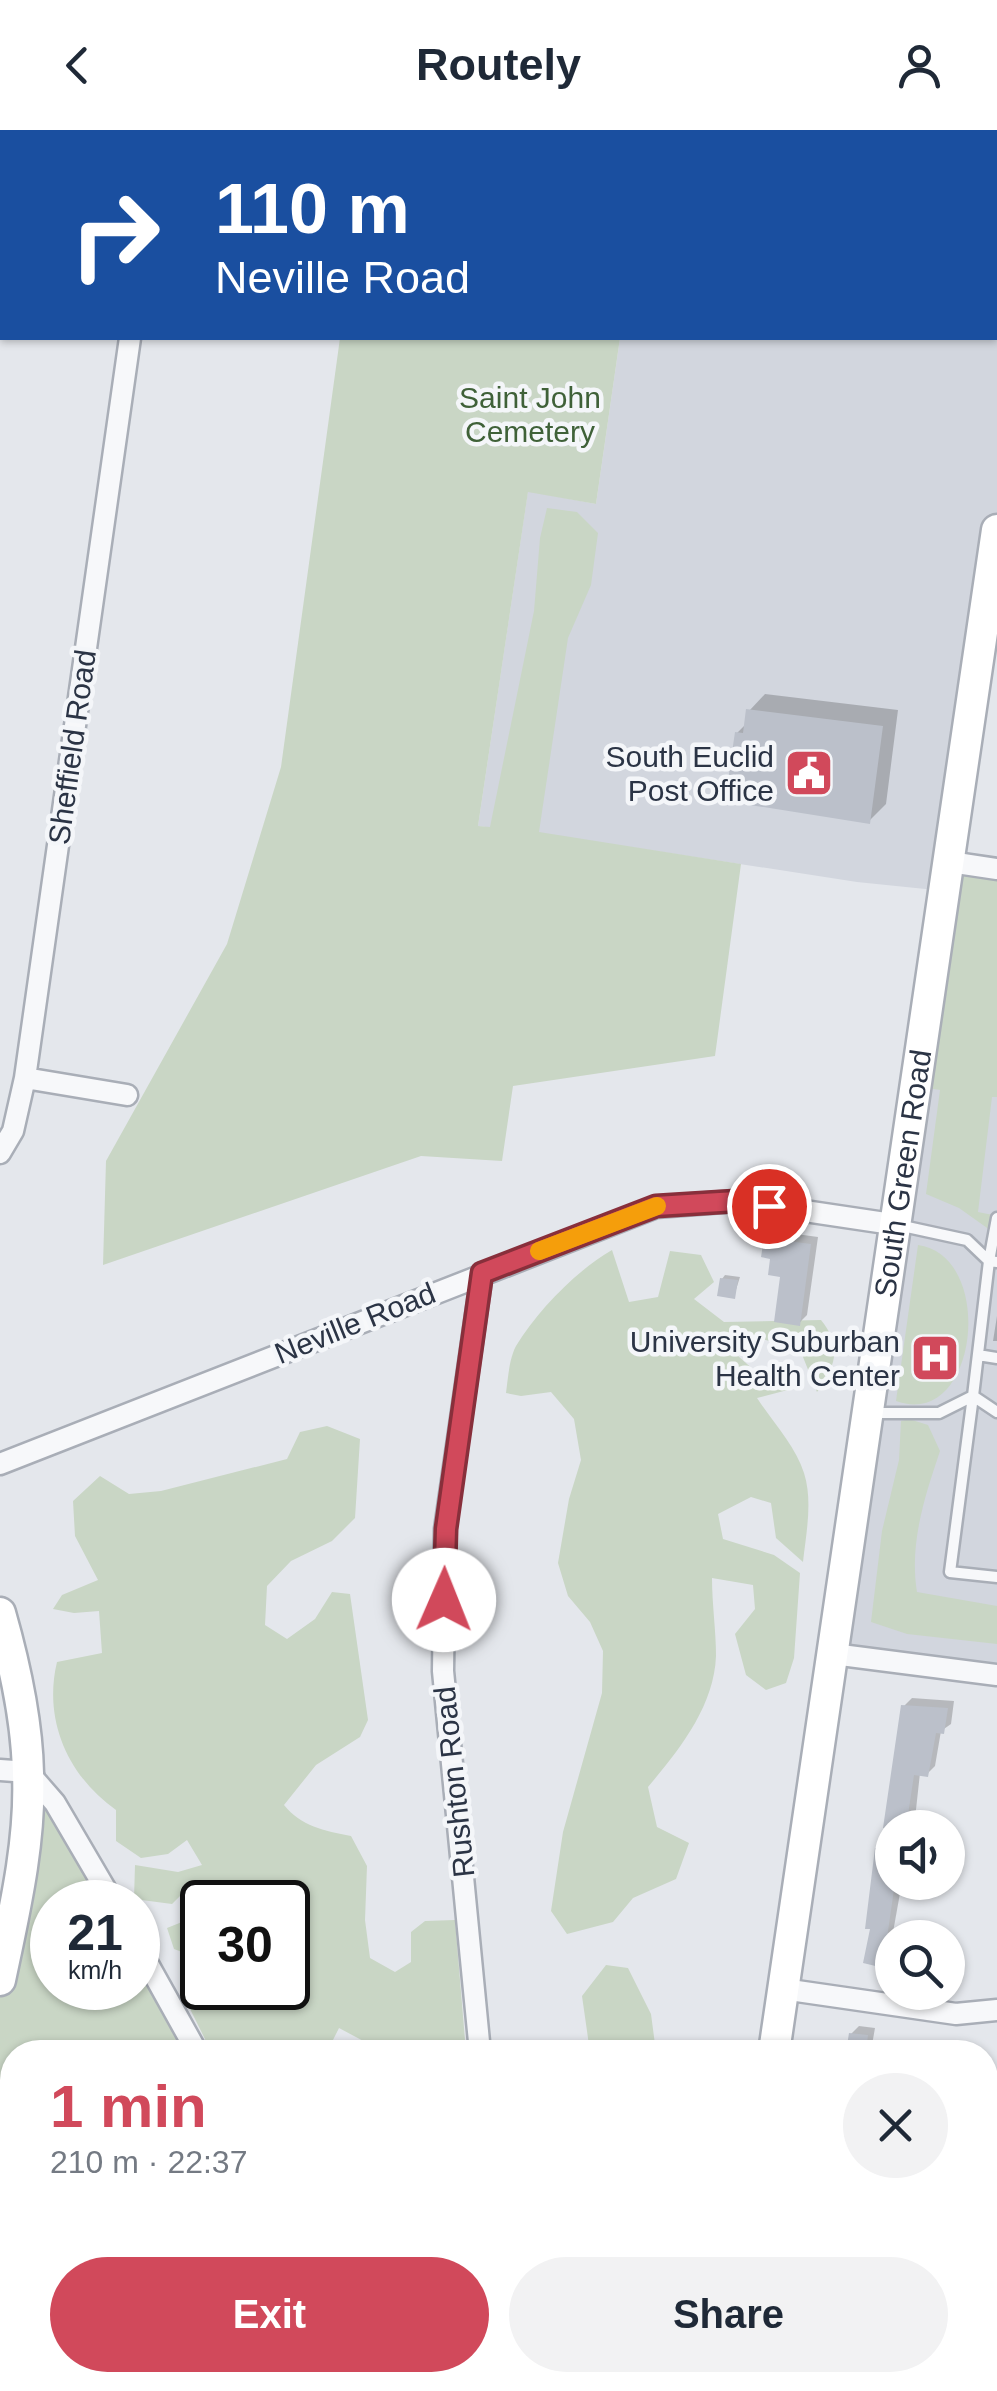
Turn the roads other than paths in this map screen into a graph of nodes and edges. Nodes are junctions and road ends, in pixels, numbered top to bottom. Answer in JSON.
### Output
{"nodes":[{"id":1,"x":130,"y":340,"type":"edge"},
{"id":2,"x":997,"y":530,"type":"edge"},
{"id":3,"x":950,"y":862,"type":"junction"},
{"id":4,"x":997,"y":869,"type":"edge"},
{"id":5,"x":25,"y":1078,"type":"junction"},
{"id":6,"x":127,"y":1095,"type":"dead end"},
{"id":7,"x":0,"y":1153,"type":"edge"},
{"id":8,"x":997,"y":1218,"type":"edge"},
{"id":9,"x":892,"y":1224,"type":"junction"},
{"id":10,"x":993,"y":1261,"type":"edge"},
{"id":11,"x":482,"y":1273,"type":"junction"},
{"id":12,"x":991,"y":1291,"type":"edge"},
{"id":13,"x":978,"y":1355,"type":"junction"},
{"id":14,"x":997,"y":1358,"type":"edge"},
{"id":15,"x":973,"y":1396,"type":"junction"},
{"id":16,"x":997,"y":1412,"type":"edge"},
{"id":17,"x":866,"y":1413,"type":"junction"},
{"id":18,"x":0,"y":1464,"type":"edge"},
{"id":19,"x":997,"y":1578,"type":"edge"},
{"id":20,"x":0,"y":1613,"type":"edge"},
{"id":21,"x":832,"y":1654,"type":"junction"},
{"id":22,"x":997,"y":1675,"type":"edge"},
{"id":23,"x":14,"y":1771,"type":"edge"},
{"id":24,"x":100,"y":1880,"type":"edge"},
{"id":25,"x":0,"y":1980,"type":"edge"},
{"id":26,"x":160,"y":1985,"type":"edge"},
{"id":27,"x":783,"y":1989,"type":"junction"},
{"id":28,"x":997,"y":2010,"type":"edge"},
{"id":29,"x":191,"y":2040,"type":"edge"},
{"id":30,"x":479,"y":2040,"type":"edge"},
{"id":31,"x":776,"y":2040,"type":"edge"}],
"edges":[{"from":1,"to":5,"type":"street","name":"Sheffield Road"},
{"from":2,"to":3,"type":"main road","name":"South Green Road"},
{"from":3,"to":4,"type":"street"},
{"from":3,"to":9,"type":"main road","name":"South Green Road"},
{"from":5,"to":6,"type":"street"},
{"from":5,"to":7,"type":"street","name":"Sheffield Road"},
{"from":8,"to":10,"type":"lane"},
{"from":9,"to":10,"type":"lane"},
{"from":9,"to":11,"type":"street","name":"Neville Road"},
{"from":9,"to":17,"type":"main road","name":"South Green Road"},
{"from":10,"to":12,"type":"lane"},
{"from":11,"to":18,"type":"street","name":"Neville Road"},
{"from":11,"to":30,"type":"street","name":"Rushton Road"},
{"from":12,"to":13,"type":"lane"},
{"from":13,"to":14,"type":"lane"},
{"from":13,"to":15,"type":"lane"},
{"from":15,"to":16,"type":"lane"},
{"from":15,"to":17,"type":"lane"},
{"from":15,"to":19,"type":"lane"},
{"from":17,"to":21,"type":"main road","name":"South Green Road"},
{"from":20,"to":23,"type":"main road"},
{"from":21,"to":22,"type":"street"},
{"from":21,"to":27,"type":"main road","name":"South Green Road"},
{"from":23,"to":24,"type":"street"},
{"from":23,"to":25,"type":"main road"},
{"from":26,"to":29,"type":"street"},
{"from":27,"to":28,"type":"street"},
{"from":27,"to":31,"type":"main road","name":"South Green Road"}]}
